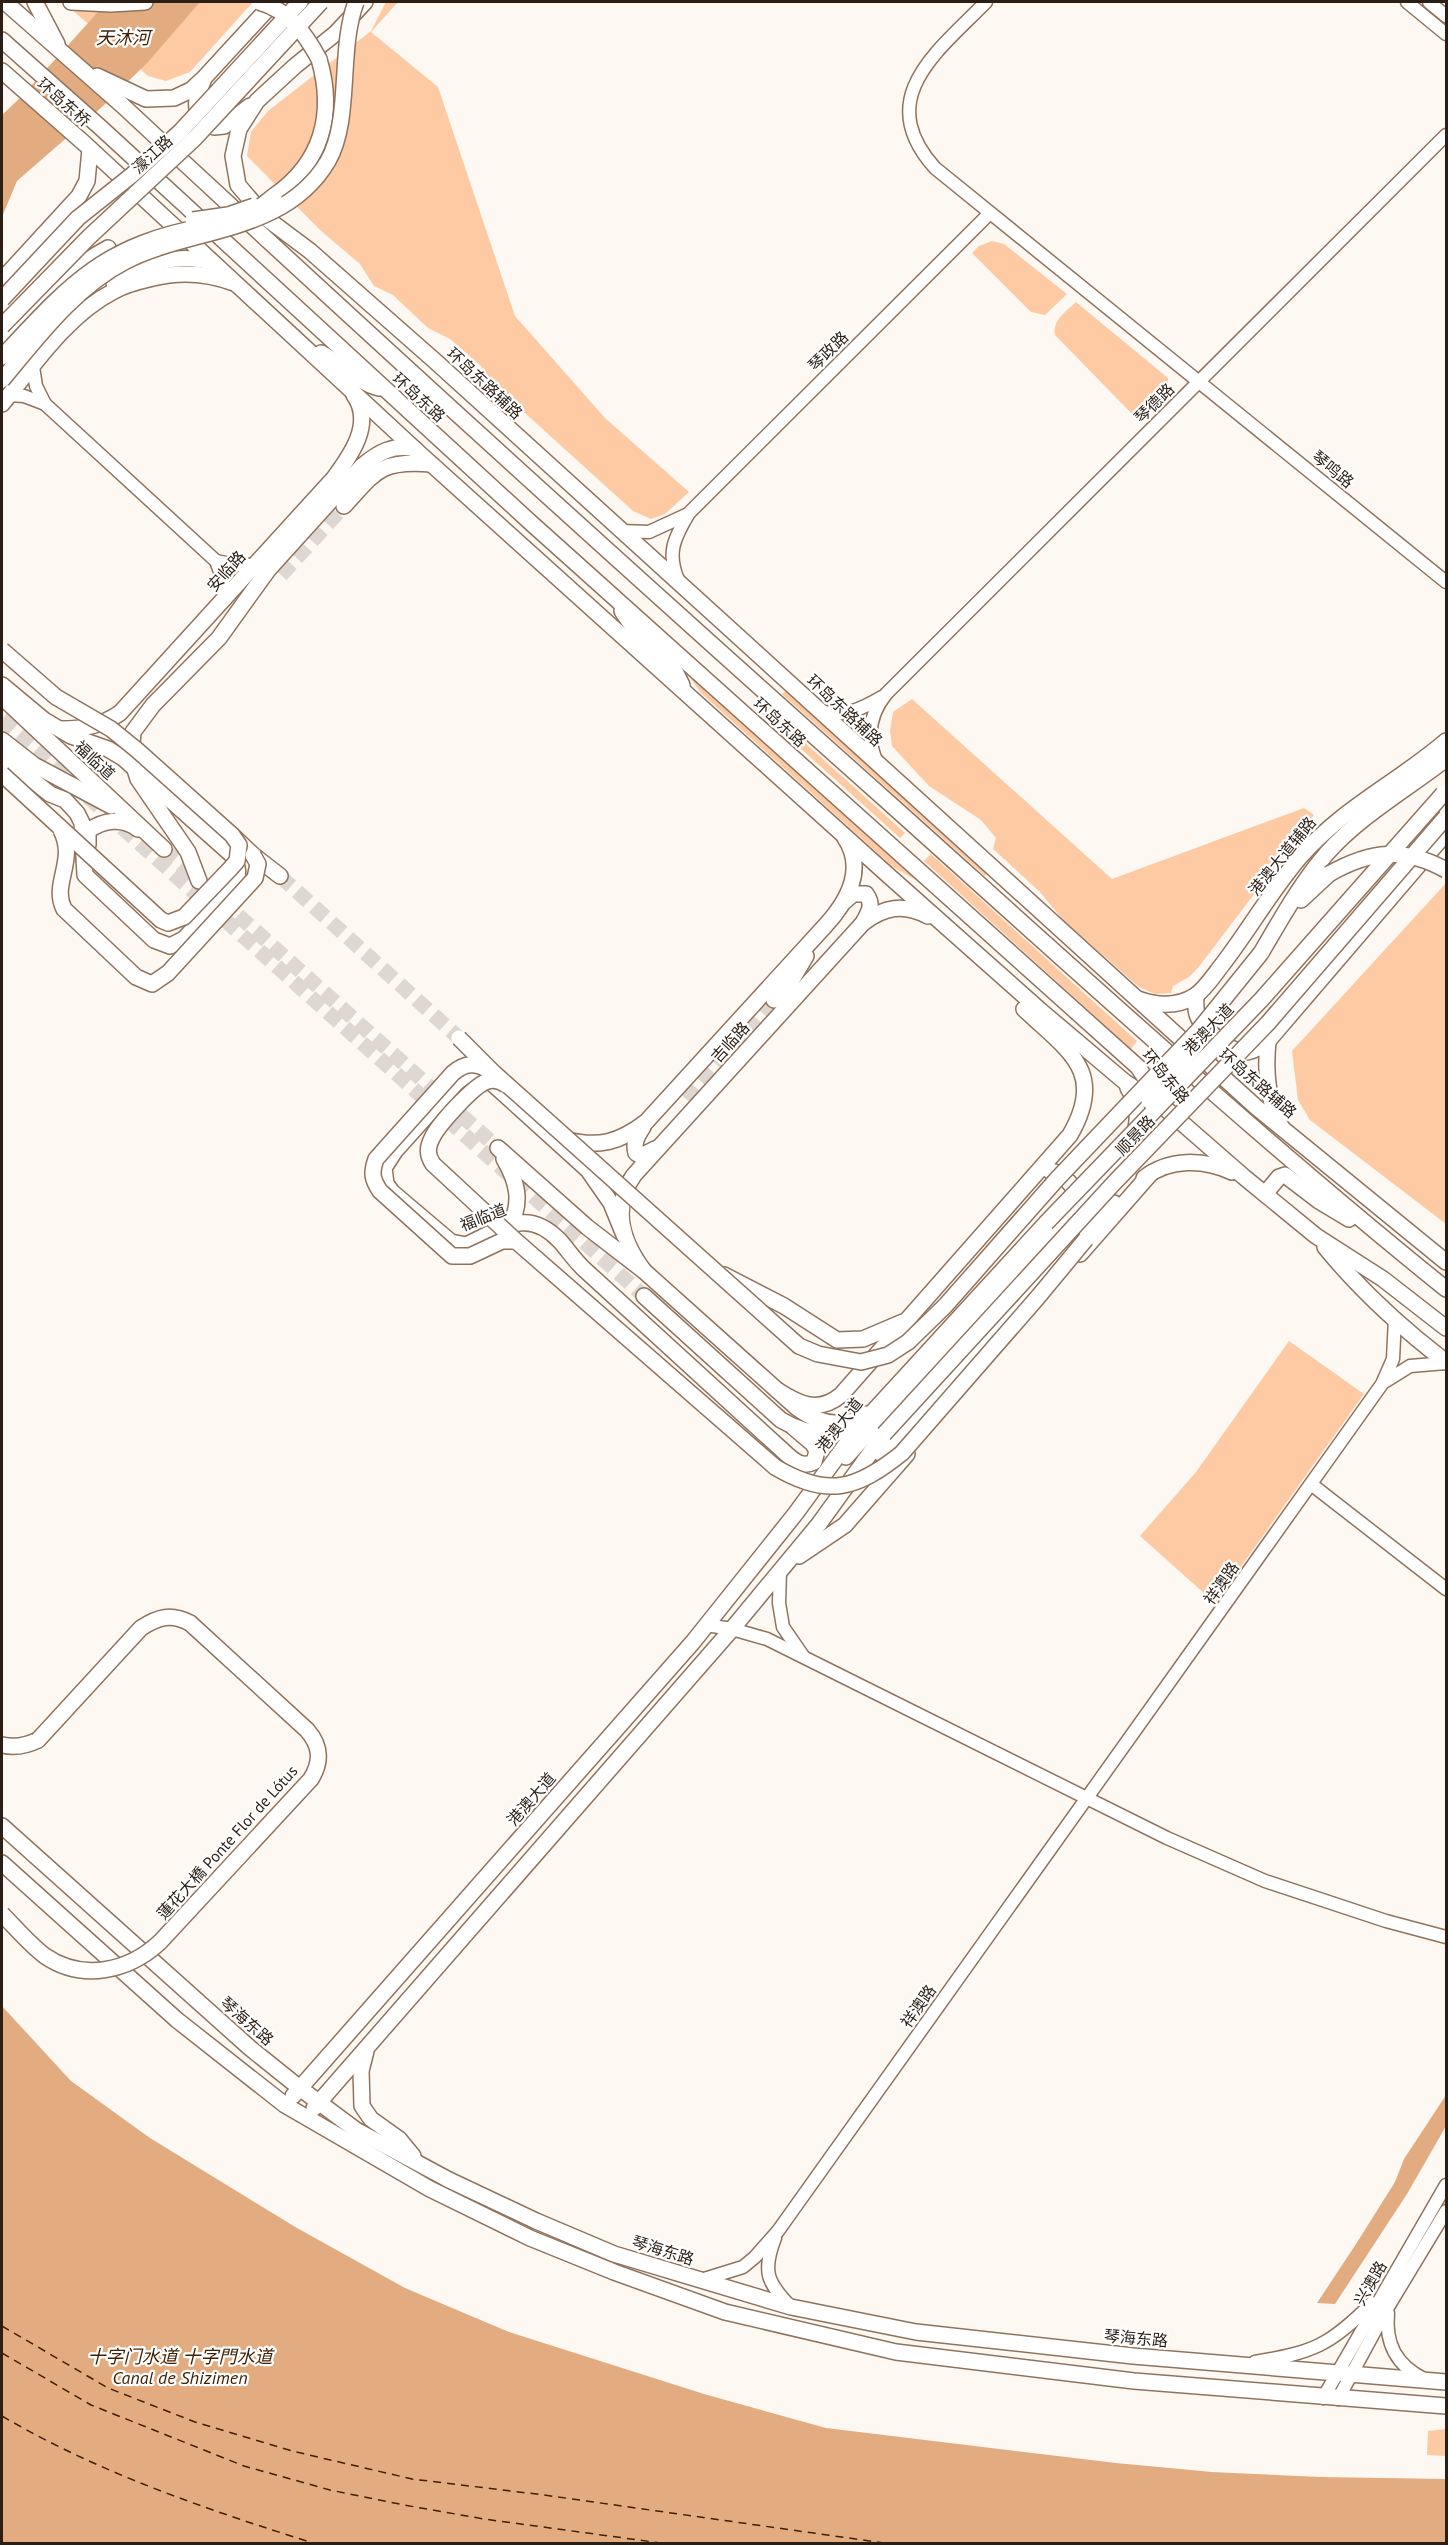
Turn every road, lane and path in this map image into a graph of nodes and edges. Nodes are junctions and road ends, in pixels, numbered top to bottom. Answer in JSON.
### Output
{"nodes":[{"id":1,"x":5,"y":2,"type":"edge"},
{"id":2,"x":36,"y":2,"type":"edge"},
{"id":3,"x":71,"y":2,"type":"edge"},
{"id":4,"x":145,"y":2,"type":"edge"},
{"id":5,"x":259,"y":2,"type":"edge"},
{"id":6,"x":274,"y":2,"type":"edge"},
{"id":7,"x":300,"y":2,"type":"edge"},
{"id":8,"x":321,"y":2,"type":"edge"},
{"id":9,"x":356,"y":2,"type":"edge"},
{"id":10,"x":365,"y":2,"type":"edge"},
{"id":11,"x":986,"y":2,"type":"edge"},
{"id":12,"x":1407,"y":2,"type":"edge"},
{"id":13,"x":1429,"y":2,"type":"edge"},
{"id":14,"x":1446,"y":16,"type":"edge"},
{"id":15,"x":1446,"y":34,"type":"edge"},
{"id":16,"x":2,"y":40,"type":"edge"},
{"id":17,"x":59,"y":50,"type":"junction"},
{"id":18,"x":79,"y":67,"type":"junction"},
{"id":19,"x":2,"y":71,"type":"edge"},
{"id":20,"x":204,"y":78,"type":"junction"},
{"id":21,"x":257,"y":101,"type":"junction"},
{"id":22,"x":100,"y":127,"type":"joint"},
{"id":23,"x":1446,"y":135,"type":"edge"},
{"id":24,"x":88,"y":146,"type":"junction"},
{"id":25,"x":214,"y":191,"type":"junction"},
{"id":26,"x":274,"y":196,"type":"junction"},
{"id":27,"x":990,"y":213,"type":"junction"},
{"id":28,"x":266,"y":218,"type":"junction"},
{"id":29,"x":237,"y":225,"type":"junction"},
{"id":30,"x":219,"y":265,"type":"junction"},
{"id":31,"x":2,"y":280,"type":"edge"},
{"id":32,"x":241,"y":286,"type":"junction"},
{"id":33,"x":2,"y":299,"type":"edge"},
{"id":34,"x":2,"y":326,"type":"edge"},
{"id":35,"x":2,"y":340,"type":"edge"},
{"id":36,"x":302,"y":344,"type":"junction"},
{"id":37,"x":2,"y":357,"type":"edge"},
{"id":38,"x":33,"y":368,"type":"junction"},
{"id":39,"x":2,"y":380,"type":"edge"},
{"id":40,"x":423,"y":381,"type":"junction"},
{"id":41,"x":1198,"y":382,"type":"junction"},
{"id":42,"x":348,"y":388,"type":"junction"},
{"id":43,"x":385,"y":390,"type":"junction"},
{"id":44,"x":4,"y":399,"type":"edge"},
{"id":45,"x":45,"y":404,"type":"junction"},
{"id":46,"x":415,"y":449,"type":"junction"},
{"id":47,"x":532,"y":451,"type":"junction"},
{"id":48,"x":431,"y":464,"type":"junction"},
{"id":49,"x":344,"y":506,"type":"tunnel mouth"},
{"id":50,"x":689,"y":513,"type":"junction"},
{"id":51,"x":621,"y":531,"type":"junction"},
{"id":52,"x":216,"y":561,"type":"junction"},
{"id":53,"x":256,"y":565,"type":"junction"},
{"id":54,"x":1446,"y":582,"type":"edge"},
{"id":55,"x":680,"y":584,"type":"junction"},
{"id":56,"x":691,"y":594,"type":"junction"},
{"id":57,"x":612,"y":595,"type":"junction"},
{"id":58,"x":225,"y":600,"type":"junction"},
{"id":59,"x":2,"y":650,"type":"edge"},
{"id":60,"x":2,"y":685,"type":"edge"},
{"id":61,"x":762,"y":689,"type":"junction"},
{"id":62,"x":685,"y":694,"type":"junction"},
{"id":63,"x":886,"y":694,"type":"junction"},
{"id":64,"x":2,"y":697,"type":"edge"},
{"id":65,"x":819,"y":711,"type":"junction"},
{"id":66,"x":58,"y":728,"type":"junction"},
{"id":67,"x":2,"y":741,"type":"edge"},
{"id":68,"x":1446,"y":741,"type":"edge"},
{"id":69,"x":2,"y":756,"type":"edge"},
{"id":70,"x":1446,"y":759,"type":"edge"},
{"id":71,"x":879,"y":766,"type":"junction"},
{"id":72,"x":2,"y":774,"type":"edge"},
{"id":73,"x":1445,"y":792,"type":"edge"},
{"id":74,"x":125,"y":812,"type":"junction"},
{"id":75,"x":1446,"y":817,"type":"edge"},
{"id":76,"x":60,"y":828,"type":"junction"},
{"id":77,"x":838,"y":828,"type":"junction"},
{"id":78,"x":1446,"y":833,"type":"edge"},
{"id":79,"x":232,"y":835,"type":"junction"},
{"id":80,"x":253,"y":855,"type":"junction"},
{"id":81,"x":1446,"y":870,"type":"edge"},
{"id":82,"x":85,"y":875,"type":"junction"},
{"id":83,"x":280,"y":876,"type":"tunnel mouth"},
{"id":84,"x":200,"y":881,"type":"dead end"},
{"id":85,"x":843,"y":904,"type":"junction"},
{"id":86,"x":863,"y":923,"type":"junction"},
{"id":87,"x":945,"y":924,"type":"junction"},
{"id":88,"x":825,"y":926,"type":"junction"},
{"id":89,"x":966,"y":944,"type":"junction"},
{"id":90,"x":1261,"y":953,"type":"junction"},
{"id":91,"x":1196,"y":995,"type":"junction"},
{"id":92,"x":1135,"y":998,"type":"junction"},
{"id":93,"x":774,"y":1000,"type":"tunnel mouth"},
{"id":94,"x":459,"y":1038,"type":"tunnel mouth"},
{"id":95,"x":1268,"y":1041,"type":"junction"},
{"id":96,"x":494,"y":1073,"type":"junction"},
{"id":97,"x":1121,"y":1078,"type":"junction"},
{"id":98,"x":516,"y":1091,"type":"junction"},
{"id":99,"x":1166,"y":1108,"type":"junction"},
{"id":100,"x":646,"y":1122,"type":"junction"},
{"id":101,"x":1282,"y":1128,"type":"junction"},
{"id":102,"x":548,"y":1133,"type":"junction"},
{"id":103,"x":662,"y":1145,"type":"junction"},
{"id":104,"x":1041,"y":1170,"type":"junction"},
{"id":105,"x":1146,"y":1176,"type":"junction"},
{"id":106,"x":1244,"y":1177,"type":"junction"},
{"id":107,"x":1265,"y":1194,"type":"junction"},
{"id":108,"x":1046,"y":1223,"type":"junction"},
{"id":109,"x":509,"y":1226,"type":"junction"},
{"id":110,"x":1086,"y":1233,"type":"junction"},
{"id":111,"x":624,"y":1235,"type":"junction"},
{"id":112,"x":1316,"y":1236,"type":"junction"},
{"id":113,"x":1386,"y":1240,"type":"junction"},
{"id":114,"x":516,"y":1241,"type":"junction"},
{"id":115,"x":1446,"y":1262,"type":"edge"},
{"id":116,"x":713,"y":1269,"type":"junction"},
{"id":117,"x":644,"y":1271,"type":"junction"},
{"id":118,"x":1446,"y":1289,"type":"edge"},
{"id":119,"x":644,"y":1296,"type":"tunnel mouth"},
{"id":120,"x":1395,"y":1318,"type":"junction"},
{"id":121,"x":909,"y":1319,"type":"junction"},
{"id":122,"x":1446,"y":1328,"type":"edge"},
{"id":123,"x":1446,"y":1363,"type":"edge"},
{"id":124,"x":1382,"y":1384,"type":"junction"},
{"id":125,"x":777,"y":1390,"type":"junction"},
{"id":126,"x":879,"y":1404,"type":"junction"},
{"id":127,"x":793,"y":1427,"type":"junction"},
{"id":128,"x":858,"y":1428,"type":"junction"},
{"id":129,"x":1311,"y":1484,"type":"junction"},
{"id":130,"x":796,"y":1513,"type":"junction"},
{"id":131,"x":821,"y":1521,"type":"junction"},
{"id":132,"x":782,"y":1569,"type":"junction"},
{"id":133,"x":1446,"y":1589,"type":"edge"},
{"id":134,"x":706,"y":1625,"type":"junction"},
{"id":135,"x":732,"y":1629,"type":"junction"},
{"id":136,"x":804,"y":1657,"type":"junction"},
{"id":137,"x":2,"y":1745,"type":"edge"},
{"id":138,"x":1086,"y":1799,"type":"junction"},
{"id":139,"x":2,"y":1826,"type":"edge"},
{"id":140,"x":2,"y":1863,"type":"edge"},
{"id":141,"x":2,"y":1914,"type":"edge"},
{"id":142,"x":1446,"y":1937,"type":"edge"},
{"id":143,"x":367,"y":2048,"type":"junction"},
{"id":144,"x":301,"y":2089,"type":"junction"},
{"id":145,"x":319,"y":2101,"type":"junction"},
{"id":146,"x":285,"y":2105,"type":"junction"},
{"id":147,"x":306,"y":2117,"type":"junction"},
{"id":148,"x":415,"y":2161,"type":"junction"},
{"id":149,"x":1446,"y":2185,"type":"edge"},
{"id":150,"x":1446,"y":2211,"type":"edge"},
{"id":151,"x":778,"y":2231,"type":"junction"},
{"id":152,"x":700,"y":2281,"type":"junction"},
{"id":153,"x":1385,"y":2289,"type":"junction"},
{"id":154,"x":791,"y":2307,"type":"junction"},
{"id":155,"x":1388,"y":2307,"type":"junction"},
{"id":156,"x":1242,"y":2365,"type":"junction"},
{"id":157,"x":1344,"y":2374,"type":"junction"},
{"id":158,"x":1428,"y":2380,"type":"junction"},
{"id":159,"x":1446,"y":2382,"type":"edge"},
{"id":160,"x":1331,"y":2398,"type":"junction"},
{"id":161,"x":1446,"y":2406,"type":"edge"}],
"edges":[{"from":1,"to":17,"type":"main road"},
{"from":2,"to":17,"type":"main road"},
{"from":3,"to":4,"type":"main road"},
{"from":5,"to":26,"type":"main road","bridge":true},
{"from":6,"to":20,"type":"main road"},
{"from":7,"to":33,"type":"main road","name":"濠江路","bridge":true},
{"from":8,"to":34,"type":"main road","name":"濠江路","bridge":true},
{"from":9,"to":29,"type":"main road","bridge":true},
{"from":10,"to":21,"type":"main road"},
{"from":11,"to":27,"type":"street"},
{"from":12,"to":15,"type":"street"},
{"from":13,"to":14,"type":"street"},
{"from":16,"to":22,"type":"main road","name":"环岛东桥"},
{"from":17,"to":18,"type":"main road"},
{"from":18,"to":20,"type":"main road"},
{"from":18,"to":25,"type":"main road","name":"环岛东路"},
{"from":19,"to":24,"type":"main road","name":"环岛东桥"},
{"from":20,"to":21,"type":"main road"},
{"from":21,"to":28,"type":"main road"},
{"from":22,"to":43,"type":"main road","name":"环岛东路"},
{"from":23,"to":41,"type":"street","name":"琴德路"},
{"from":24,"to":30,"type":"main road"},
{"from":24,"to":31,"type":"main road"},
{"from":25,"to":28,"type":"main road","name":"环岛东路辅路"},
{"from":25,"to":40,"type":"main road","name":"环岛东路"},
{"from":26,"to":29,"type":"main road","bridge":true},
{"from":26,"to":35,"type":"main road","bridge":true},
{"from":27,"to":41,"type":"street"},
{"from":27,"to":50,"type":"street","name":"琴政路"},
{"from":28,"to":47,"type":"main road","name":"环岛东路辅路"},
{"from":29,"to":37,"type":"main road","bridge":true},
{"from":29,"to":39,"type":"main road","bridge":true},
{"from":30,"to":32,"type":"main road"},
{"from":30,"to":44,"type":"main road"},
{"from":32,"to":36,"type":"main road"},
{"from":32,"to":38,"type":"main road"},
{"from":36,"to":42,"type":"main road"},
{"from":36,"to":43,"type":"main road"},
{"from":38,"to":44,"type":"main road"},
{"from":38,"to":45,"type":"street"},
{"from":40,"to":47,"type":"main road"},
{"from":40,"to":61,"type":"main road","name":"环岛东路"},
{"from":41,"to":54,"type":"street","name":"琴鸣路"},
{"from":41,"to":63,"type":"street","name":"琴德路"},
{"from":42,"to":46,"type":"main road"},
{"from":42,"to":53,"type":"main road","name":"安临路"},
{"from":43,"to":57,"type":"main road","name":"环岛东路"},
{"from":44,"to":45,"type":"street"},
{"from":45,"to":52,"type":"street"},
{"from":46,"to":48,"type":"main road"},
{"from":46,"to":84,"type":"main road","name":"安临路"},
{"from":47,"to":51,"type":"main road","name":"环岛东路辅路"},
{"from":48,"to":49,"type":"main road"},
{"from":48,"to":62,"type":"main road"},
{"from":50,"to":51,"type":"street"},
{"from":50,"to":55,"type":"street"},
{"from":51,"to":55,"type":"main road","name":"环岛东路辅路"},
{"from":52,"to":53,"type":"street"},
{"from":52,"to":58,"type":"street"},
{"from":53,"to":58,"type":"main road","name":"安临路"},
{"from":55,"to":56,"type":"main road","name":"环岛东路辅路"},
{"from":56,"to":61,"type":"main road"},
{"from":56,"to":65,"type":"main road","name":"环岛东路辅路"},
{"from":57,"to":62,"type":"main road"},
{"from":57,"to":99,"type":"main road","name":"环岛东路"},
{"from":58,"to":66,"type":"main road","name":"安临路"},
{"from":59,"to":79,"type":"main road","bridge":true},
{"from":60,"to":66,"type":"main road"},
{"from":61,"to":113,"type":"main road","name":"环岛东路"},
{"from":62,"to":77,"type":"main road"},
{"from":63,"to":65,"type":"street","name":"琴德路"},
{"from":63,"to":71,"type":"street","name":"琴德路"},
{"from":64,"to":74,"type":"main road","name":"福临道"},
{"from":65,"to":71,"type":"main road","name":"环岛东路辅路"},
{"from":66,"to":82,"type":"main road"},
{"from":67,"to":74,"type":"main road"},
{"from":68,"to":91,"type":"main road","name":"港澳大道辅路"},
{"from":69,"to":82,"type":"main road"},
{"from":70,"to":90,"type":"main road"},
{"from":71,"to":92,"type":"main road","name":"环岛东路辅路"},
{"from":72,"to":76,"type":"main road","bridge":true},
{"from":73,"to":108,"type":"main road","name":"港澳大道","bridge":true},
{"from":74,"to":82,"type":"main road","name":"福临道"},
{"from":75,"to":131,"type":"main road","name":"顺景路","bridge":true},
{"from":76,"to":79,"type":"main road","bridge":true},
{"from":76,"to":80,"type":"main road","bridge":true},
{"from":77,"to":85,"type":"main road","name":"吉临路"},
{"from":77,"to":87,"type":"main road"},
{"from":78,"to":95,"type":"main road"},
{"from":79,"to":80,"type":"main road","bridge":true},
{"from":80,"to":83,"type":"main road"},
{"from":81,"to":90,"type":"main road","bridge":true},
{"from":85,"to":86,"type":"main road"},
{"from":85,"to":88,"type":"main road","name":"吉临路"},
{"from":86,"to":87,"type":"main road","name":"吉临路"},
{"from":86,"to":103,"type":"main road","name":"吉临路"},
{"from":87,"to":89,"type":"main road"},
{"from":88,"to":93,"type":"main road"},
{"from":88,"to":100,"type":"main road","name":"吉临路"},
{"from":89,"to":97,"type":"main road"},
{"from":89,"to":104,"type":"main road"},
{"from":90,"to":108,"type":"main road","bridge":true},
{"from":90,"to":116,"type":"main road","bridge":true},
{"from":91,"to":92,"type":"main road"},
{"from":91,"to":95,"type":"main road"},
{"from":92,"to":101,"type":"main road","name":"环岛东路辅路"},
{"from":94,"to":96,"type":"main road","bridge":true},
{"from":95,"to":101,"type":"main road"},
{"from":96,"to":98,"type":"main road","bridge":true},
{"from":96,"to":114,"type":"main road","bridge":true},
{"from":97,"to":99,"type":"main road"},
{"from":97,"to":130,"type":"main road"},
{"from":98,"to":114,"type":"main road","bridge":true},
{"from":98,"to":116,"type":"main road","bridge":true},
{"from":99,"to":106,"type":"main road","name":"环岛东路"},
{"from":100,"to":102,"type":"main road","name":"吉临路"},
{"from":100,"to":103,"type":"main road"},
{"from":101,"to":115,"type":"main road","name":"环岛东路辅路"},
{"from":102,"to":109,"type":"main road","name":"福临道"},
{"from":102,"to":111,"type":"main road","name":"福临道"},
{"from":103,"to":111,"type":"main road","name":"吉临路"},
{"from":104,"to":110,"type":"main road"},
{"from":104,"to":121,"type":"main road"},
{"from":105,"to":106,"type":"main road"},
{"from":105,"to":110,"type":"main road"},
{"from":105,"to":132,"type":"main road"},
{"from":106,"to":107,"type":"main road","name":"环岛东路"},
{"from":107,"to":112,"type":"main road","name":"环岛东路"},
{"from":107,"to":113,"type":"main road"},
{"from":108,"to":126,"type":"main road","name":"港澳大道"},
{"from":109,"to":117,"type":"main road"},
{"from":109,"to":127,"type":"main road","name":"福临道"},
{"from":110,"to":114,"type":"main road","bridge":true},
{"from":110,"to":131,"type":"main road"},
{"from":111,"to":117,"type":"main road","name":"吉临路"},
{"from":112,"to":120,"type":"main road"},
{"from":112,"to":122,"type":"main road","name":"环岛东路"},
{"from":113,"to":118,"type":"main road","name":"环岛东路"},
{"from":116,"to":121,"type":"main road"},
{"from":117,"to":125,"type":"main road"},
{"from":119,"to":127,"type":"main road","name":"福临道"},
{"from":120,"to":123,"type":"main road"},
{"from":120,"to":124,"type":"street","name":"祥澳路"},
{"from":121,"to":125,"type":"main road"},
{"from":123,"to":124,"type":"street","name":"祥澳路"},
{"from":124,"to":129,"type":"street","name":"祥澳路"},
{"from":125,"to":126,"type":"main road"},
{"from":126,"to":128,"type":"main road","name":"港澳大道"},
{"from":127,"to":128,"type":"main road","name":"福临道"},
{"from":128,"to":130,"type":"main road","name":"港澳大道"},
{"from":129,"to":133,"type":"street"},
{"from":129,"to":138,"type":"street","name":"祥澳路"},
{"from":130,"to":134,"type":"main road","name":"港澳大道"},
{"from":131,"to":132,"type":"main road"},
{"from":132,"to":135,"type":"main road"},
{"from":132,"to":136,"type":"street"},
{"from":134,"to":135,"type":"street"},
{"from":134,"to":144,"type":"main road","name":"港澳大道"},
{"from":135,"to":136,"type":"street"},
{"from":135,"to":143,"type":"main road"},
{"from":136,"to":138,"type":"street"},
{"from":137,"to":141,"type":"main road","name":"蓮花大橋 Ponte Flor de Lótus","bridge":true},
{"from":138,"to":142,"type":"street"},
{"from":138,"to":151,"type":"street","name":"祥澳路"},
{"from":139,"to":144,"type":"main road","name":"琴海东路"},
{"from":140,"to":146,"type":"main road"},
{"from":143,"to":145,"type":"main road"},
{"from":143,"to":148,"type":"main road"},
{"from":144,"to":145,"type":"main road","name":"琴海东路"},
{"from":144,"to":146,"type":"main road","name":"港澳大道"},
{"from":145,"to":147,"type":"main road"},
{"from":145,"to":148,"type":"main road","name":"琴海东路"},
{"from":146,"to":147,"type":"main road"},
{"from":147,"to":160,"type":"main road"},
{"from":148,"to":152,"type":"main road","name":"琴海东路"},
{"from":149,"to":153,"type":"street","name":"兴澳路"},
{"from":150,"to":155,"type":"street","name":"兴澳路"},
{"from":151,"to":152,"type":"street","name":"祥澳路"},
{"from":151,"to":154,"type":"street","name":"祥澳路"},
{"from":152,"to":154,"type":"main road","name":"琴海东路"},
{"from":153,"to":156,"type":"street"},
{"from":153,"to":157,"type":"street","name":"兴澳路"},
{"from":154,"to":156,"type":"main road","name":"琴海东路"},
{"from":155,"to":157,"type":"street","name":"兴澳路"},
{"from":155,"to":158,"type":"street"},
{"from":156,"to":157,"type":"main road","name":"琴海东路"},
{"from":157,"to":158,"type":"main road","name":"琴海东路"},
{"from":157,"to":160,"type":"street","name":"兴澳路"},
{"from":158,"to":159,"type":"main road","name":"琴海东路"},
{"from":160,"to":161,"type":"main road"}]}
